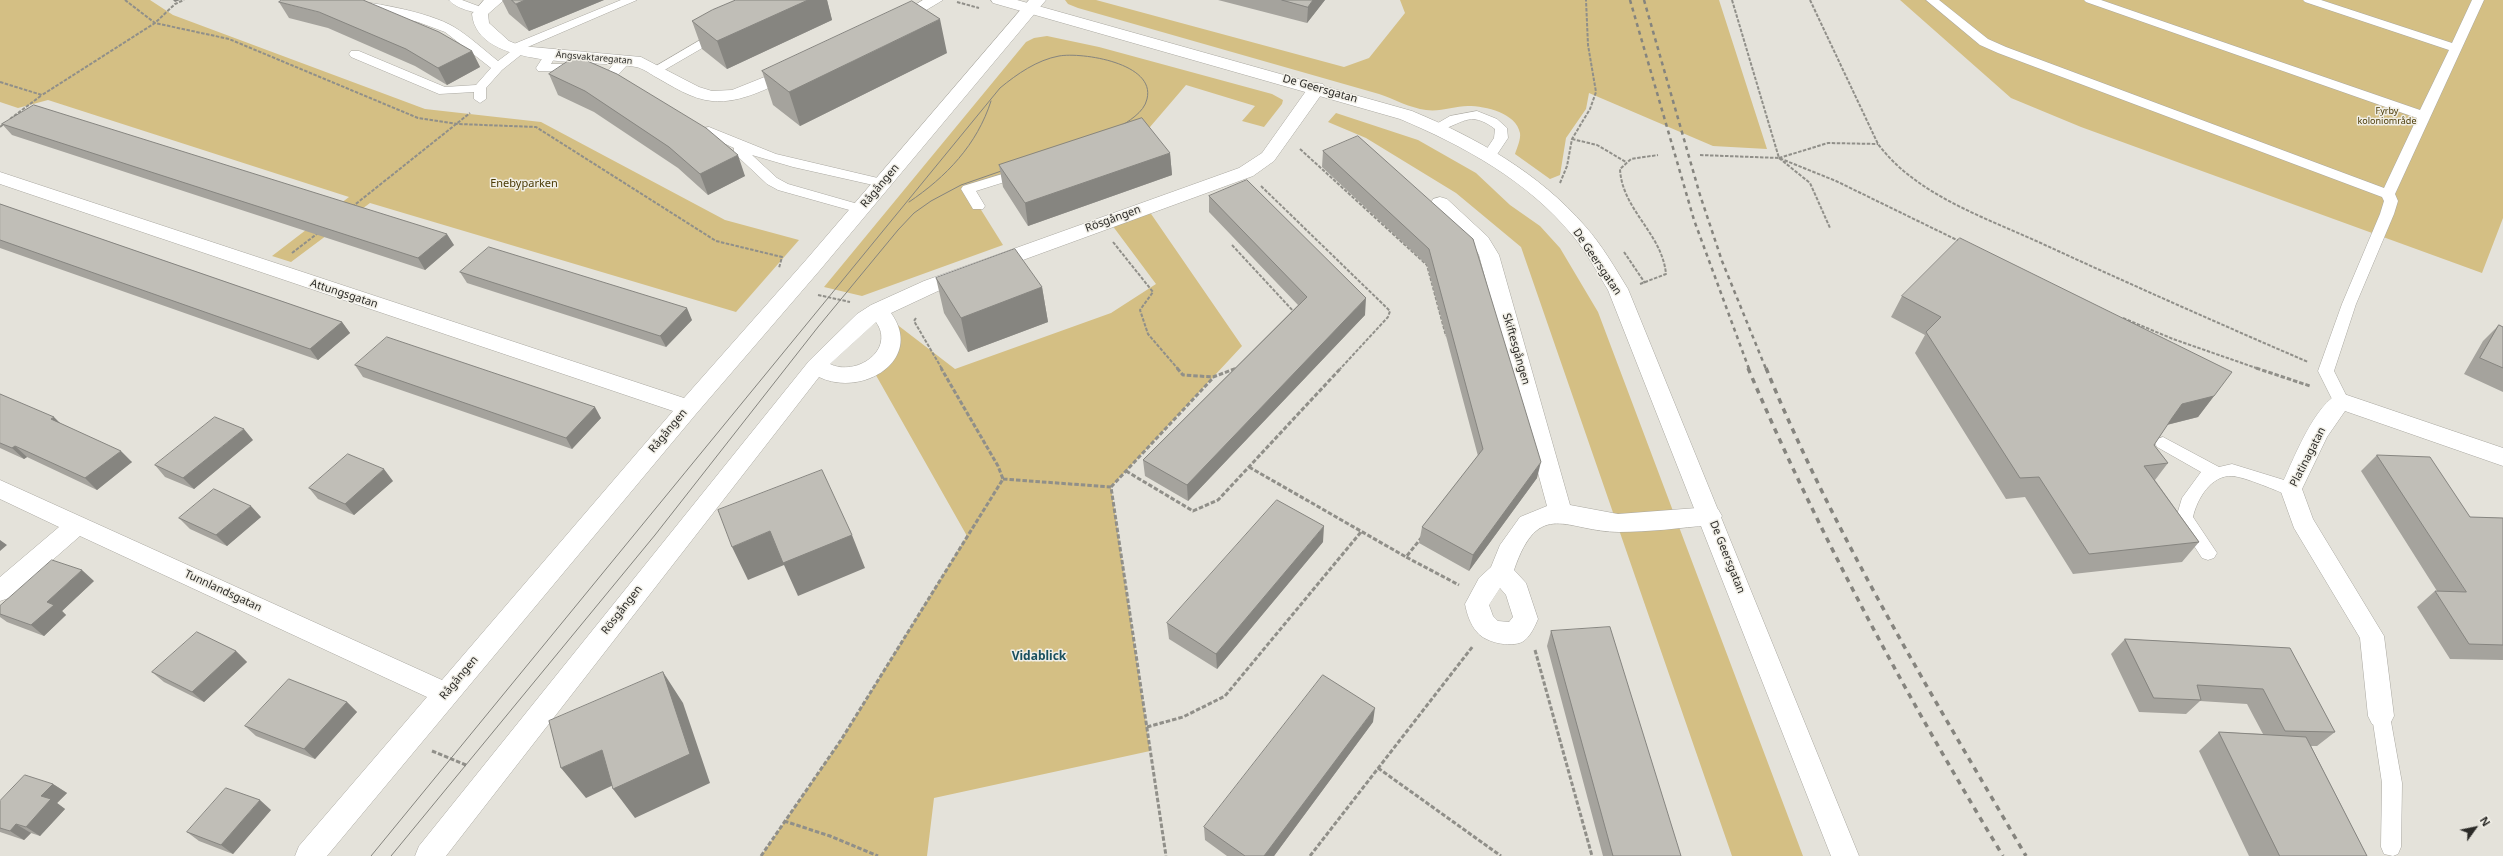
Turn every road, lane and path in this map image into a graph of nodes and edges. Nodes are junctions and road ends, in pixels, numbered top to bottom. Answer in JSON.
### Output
{"nodes":[{"id":1,"x":125,"y":0,"type":"edge"},
{"id":2,"x":184,"y":0,"type":"edge"},
{"id":3,"x":343,"y":0,"type":"edge"},
{"id":4,"x":455,"y":0,"type":"edge"},
{"id":5,"x":631,"y":0,"type":"edge"},
{"id":6,"x":935,"y":0,"type":"edge"},
{"id":7,"x":999,"y":0,"type":"edge"},
{"id":8,"x":1586,"y":0,"type":"edge"},
{"id":9,"x":1732,"y":0,"type":"edge"},
{"id":10,"x":1810,"y":0,"type":"edge"},
{"id":11,"x":1932,"y":0,"type":"edge"},
{"id":12,"x":2090,"y":0,"type":"edge"},
{"id":13,"x":2309,"y":0,"type":"edge"},
{"id":14,"x":2478,"y":0,"type":"edge"},
{"id":15,"x":1034,"y":4,"type":"edge"},
{"id":16,"x":490,"y":5,"type":"edge"},
{"id":17,"x":155,"y":23,"type":"junction"},
{"id":18,"x":884,"y":27,"type":"edge"},
{"id":19,"x":728,"y":28,"type":"edge"},
{"id":20,"x":2456,"y":48,"type":"junction"},
{"id":21,"x":516,"y":50,"type":"junction"},
{"id":22,"x":355,"y":54,"type":"dead end"},
{"id":23,"x":551,"y":54,"type":"junction"},
{"id":24,"x":625,"y":60,"type":"junction"},
{"id":25,"x":807,"y":64,"type":"edge"},
{"id":26,"x":498,"y":67,"type":"junction"},
{"id":27,"x":657,"y":69,"type":"junction"},
{"id":28,"x":612,"y":74,"type":"junction"},
{"id":29,"x":624,"y":81,"type":"edge"},
{"id":30,"x":0,"y":82,"type":"edge"},
{"id":31,"x":1317,"y":88,"type":"junction"},
{"id":32,"x":480,"y":94,"type":"junction"},
{"id":33,"x":42,"y":95,"type":"junction"},
{"id":34,"x":2424,"y":116,"type":"junction"},
{"id":35,"x":458,"y":124,"type":"junction"},
{"id":36,"x":0,"y":127,"type":"edge"},
{"id":37,"x":1437,"y":127,"type":"junction"},
{"id":38,"x":709,"y":131,"type":"edge"},
{"id":39,"x":1283,"y":134,"type":"junction"},
{"id":40,"x":1572,"y":139,"type":"junction"},
{"id":41,"x":1878,"y":144,"type":"junction"},
{"id":42,"x":735,"y":146,"type":"junction"},
{"id":43,"x":1658,"y":155,"type":"dead end"},
{"id":44,"x":1700,"y":155,"type":"dead end"},
{"id":45,"x":1489,"y":156,"type":"junction"},
{"id":46,"x":1779,"y":158,"type":"junction"},
{"id":47,"x":1626,"y":162,"type":"junction"},
{"id":48,"x":1035,"y":168,"type":"edge"},
{"id":49,"x":1246,"y":172,"type":"junction"},
{"id":50,"x":0,"y":178,"type":"edge"},
{"id":51,"x":882,"y":183,"type":"junction"},
{"id":52,"x":1539,"y":192,"type":"junction"},
{"id":53,"x":2388,"y":194,"type":"junction"},
{"id":54,"x":1440,"y":203,"type":"dead end"},
{"id":55,"x":978,"y":206,"type":"dead end"},
{"id":56,"x":350,"y":208,"type":"edge"},
{"id":57,"x":860,"y":209,"type":"junction"},
{"id":58,"x":1099,"y":224,"type":"junction"},
{"id":59,"x":1830,"y":228,"type":"dead end"},
{"id":60,"x":320,"y":232,"type":"edge"},
{"id":61,"x":1964,"y":244,"type":"edge"},
{"id":62,"x":1232,"y":245,"type":"dead end"},
{"id":63,"x":271,"y":269,"type":"junction"},
{"id":64,"x":793,"y":288,"type":"junction"},
{"id":65,"x":1618,"y":289,"type":"junction"},
{"id":66,"x":856,"y":302,"type":"dead end"},
{"id":67,"x":878,"y":310,"type":"junction"},
{"id":68,"x":918,"y":314,"type":"dead end"},
{"id":69,"x":1296,"y":314,"type":"edge"},
{"id":70,"x":2122,"y":318,"type":"edge"},
{"id":71,"x":1447,"y":342,"type":"dead end"},
{"id":72,"x":816,"y":366,"type":"junction"},
{"id":73,"x":1242,"y":366,"type":"edge"},
{"id":74,"x":2326,"y":372,"type":"junction"},
{"id":75,"x":1213,"y":377,"type":"junction"},
{"id":76,"x":2341,"y":401,"type":"junction"},
{"id":77,"x":688,"y":408,"type":"junction"},
{"id":78,"x":2163,"y":443,"type":"edge"},
{"id":79,"x":2503,"y":458,"type":"edge"},
{"id":80,"x":1249,"y":467,"type":"junction"},
{"id":81,"x":1126,"y":471,"type":"junction"},
{"id":82,"x":2218,"y":474,"type":"junction"},
{"id":83,"x":1003,"y":479,"type":"junction"},
{"id":84,"x":1111,"y":487,"type":"junction"},
{"id":85,"x":0,"y":489,"type":"edge"},
{"id":86,"x":2291,"y":489,"type":"junction"},
{"id":87,"x":1561,"y":513,"type":"junction"},
{"id":88,"x":1710,"y":516,"type":"junction"},
{"id":89,"x":77,"y":525,"type":"junction"},
{"id":90,"x":1361,"y":532,"type":"junction"},
{"id":91,"x":1426,"y":532,"type":"edge"},
{"id":92,"x":2208,"y":553,"type":"dead end"},
{"id":93,"x":1406,"y":557,"type":"junction"},
{"id":94,"x":1501,"y":572,"type":"junction"},
{"id":95,"x":0,"y":591,"type":"edge"},
{"id":96,"x":1482,"y":597,"type":"junction"},
{"id":97,"x":1526,"y":619,"type":"junction"},
{"id":98,"x":1487,"y":628,"type":"junction"},
{"id":99,"x":446,"y":694,"type":"junction"},
{"id":100,"x":2381,"y":716,"type":"joint"},
{"id":101,"x":1147,"y":727,"type":"junction"},
{"id":102,"x":414,"y":731,"type":"junction"},
{"id":103,"x":1378,"y":768,"type":"junction"},
{"id":104,"x":493,"y":773,"type":"junction"},
{"id":105,"x":784,"y":821,"type":"junction"},
{"id":106,"x":2391,"y":847,"type":"dead end"},
{"id":107,"x":309,"y":856,"type":"edge"},
{"id":108,"x":429,"y":856,"type":"edge"},
{"id":109,"x":761,"y":856,"type":"edge"},
{"id":110,"x":878,"y":856,"type":"edge"},
{"id":111,"x":1166,"y":856,"type":"edge"},
{"id":112,"x":1310,"y":856,"type":"edge"},
{"id":113,"x":1501,"y":856,"type":"edge"},
{"id":114,"x":1592,"y":856,"type":"edge"},
{"id":115,"x":1845,"y":856,"type":"edge"}],
"edges":[{"from":1,"to":17,"type":"path"},
{"from":2,"to":17,"type":"path"},
{"from":3,"to":26,"type":"lane"},
{"from":4,"to":16,"type":"lane"},
{"from":5,"to":21,"type":"lane"},
{"from":6,"to":18,"type":"street"},
{"from":7,"to":15,"type":"street","name":"De Geersgatan"},
{"from":8,"to":40,"type":"path"},
{"from":9,"to":46,"type":"path"},
{"from":10,"to":41,"type":"path"},
{"from":11,"to":53,"type":"lane"},
{"from":12,"to":34,"type":"lane"},
{"from":13,"to":20,"type":"lane"},
{"from":14,"to":20,"type":"lane"},
{"from":15,"to":31,"type":"street","name":"De Geersgatan"},
{"from":15,"to":51,"type":"street","name":"Rågången"},
{"from":16,"to":21,"type":"street","name":"Ängsvaktaregatan"},
{"from":17,"to":33,"type":"path"},
{"from":17,"to":35,"type":"path"},
{"from":19,"to":27,"type":"lane"},
{"from":20,"to":34,"type":"lane"},
{"from":21,"to":23,"type":"street","name":"Ängsvaktaregatan"},
{"from":21,"to":26,"type":"lane"},
{"from":22,"to":32,"type":"lane"},
{"from":23,"to":24,"type":"street","name":"Ängsvaktaregatan"},
{"from":23,"to":28,"type":"lane"},
{"from":24,"to":27,"type":"street","name":"Ängsvaktaregatan"},
{"from":24,"to":28,"type":"lane"},
{"from":25,"to":27,"type":"street","name":"Ängsvaktaregatan"},
{"from":26,"to":32,"type":"lane"},
{"from":28,"to":29,"type":"lane"},
{"from":30,"to":33,"type":"path"},
{"from":31,"to":37,"type":"street","name":"De Geersgatan"},
{"from":31,"to":39,"type":"street","name":"Rösgången"},
{"from":32,"to":35,"type":"path"},
{"from":33,"to":36,"type":"path"},
{"from":34,"to":53,"type":"lane"},
{"from":35,"to":56,"type":"path"},
{"from":35,"to":64,"type":"path"},
{"from":37,"to":45,"type":"street","name":"De Geersgatan"},
{"from":37,"to":45,"type":"lane"},
{"from":38,"to":42,"type":"lane"},
{"from":39,"to":49,"type":"street","name":"Rösgången"},
{"from":39,"to":71,"type":"path"},
{"from":40,"to":47,"type":"path"},
{"from":40,"to":52,"type":"path"},
{"from":41,"to":46,"type":"path"},
{"from":41,"to":74,"type":"path"},
{"from":42,"to":51,"type":"lane"},
{"from":42,"to":57,"type":"lane"},
{"from":43,"to":47,"type":"path"},
{"from":44,"to":46,"type":"path"},
{"from":45,"to":52,"type":"street","name":"De Geersgatan"},
{"from":46,"to":59,"type":"path"},
{"from":46,"to":61,"type":"path"},
{"from":47,"to":65,"type":"path"},
{"from":48,"to":55,"type":"lane"},
{"from":49,"to":58,"type":"street","name":"Rösgången"},
{"from":49,"to":80,"type":"path"},
{"from":50,"to":63,"type":"street","name":"Attungsgatan"},
{"from":51,"to":57,"type":"street","name":"Rågången"},
{"from":52,"to":65,"type":"street","name":"De Geersgatan"},
{"from":53,"to":74,"type":"lane"},
{"from":54,"to":87,"type":"street","name":"Skiftesgången"},
{"from":57,"to":64,"type":"street","name":"Rågången"},
{"from":58,"to":67,"type":"street","name":"Rösgången"},
{"from":58,"to":75,"type":"path"},
{"from":60,"to":63,"type":"path"},
{"from":62,"to":69,"type":"path"},
{"from":63,"to":77,"type":"street","name":"Attungsgatan"},
{"from":64,"to":66,"type":"path"},
{"from":64,"to":77,"type":"street","name":"Rågången"},
{"from":65,"to":88,"type":"street","name":"De Geersgatan"},
{"from":67,"to":72,"type":"street","name":"Rösgången"},
{"from":67,"to":72,"type":"street"},
{"from":68,"to":83,"type":"path"},
{"from":70,"to":76,"type":"path"},
{"from":72,"to":104,"type":"street","name":"Rösgången"},
{"from":73,"to":75,"type":"path"},
{"from":74,"to":76,"type":"lane"},
{"from":75,"to":81,"type":"path"},
{"from":76,"to":79,"type":"street"},
{"from":76,"to":86,"type":"street","name":"Platinagatan"},
{"from":77,"to":99,"type":"street","name":"Rågången"},
{"from":78,"to":82,"type":"lane"},
{"from":80,"to":81,"type":"path"},
{"from":80,"to":90,"type":"path"},
{"from":81,"to":84,"type":"path"},
{"from":82,"to":86,"type":"lane"},
{"from":82,"to":92,"type":"lane"},
{"from":83,"to":84,"type":"path"},
{"from":83,"to":105,"type":"path"},
{"from":84,"to":101,"type":"path"},
{"from":85,"to":89,"type":"street","name":"Tunnlandsgatan"},
{"from":86,"to":100,"type":"street","name":"Platinagatan"},
{"from":87,"to":88,"type":"street"},
{"from":87,"to":94,"type":"street"},
{"from":88,"to":115,"type":"street","name":"De Geersgatan"},
{"from":89,"to":95,"type":"street"},
{"from":89,"to":99,"type":"street","name":"Tunnlandsgatan"},
{"from":90,"to":93,"type":"path"},
{"from":90,"to":101,"type":"path"},
{"from":91,"to":93,"type":"path"},
{"from":93,"to":96,"type":"path"},
{"from":94,"to":96,"type":"street"},
{"from":94,"to":97,"type":"street"},
{"from":96,"to":98,"type":"street"},
{"from":97,"to":98,"type":"street"},
{"from":97,"to":114,"type":"path"},
{"from":98,"to":103,"type":"path"},
{"from":99,"to":102,"type":"street","name":"Rågången"},
{"from":100,"to":106,"type":"lane"},
{"from":101,"to":111,"type":"path"},
{"from":102,"to":104,"type":"path"},
{"from":102,"to":107,"type":"street","name":"Rågången"},
{"from":103,"to":112,"type":"path"},
{"from":103,"to":113,"type":"path"},
{"from":104,"to":108,"type":"street","name":"Rösgången"},
{"from":105,"to":109,"type":"path"},
{"from":105,"to":110,"type":"path"}]}
